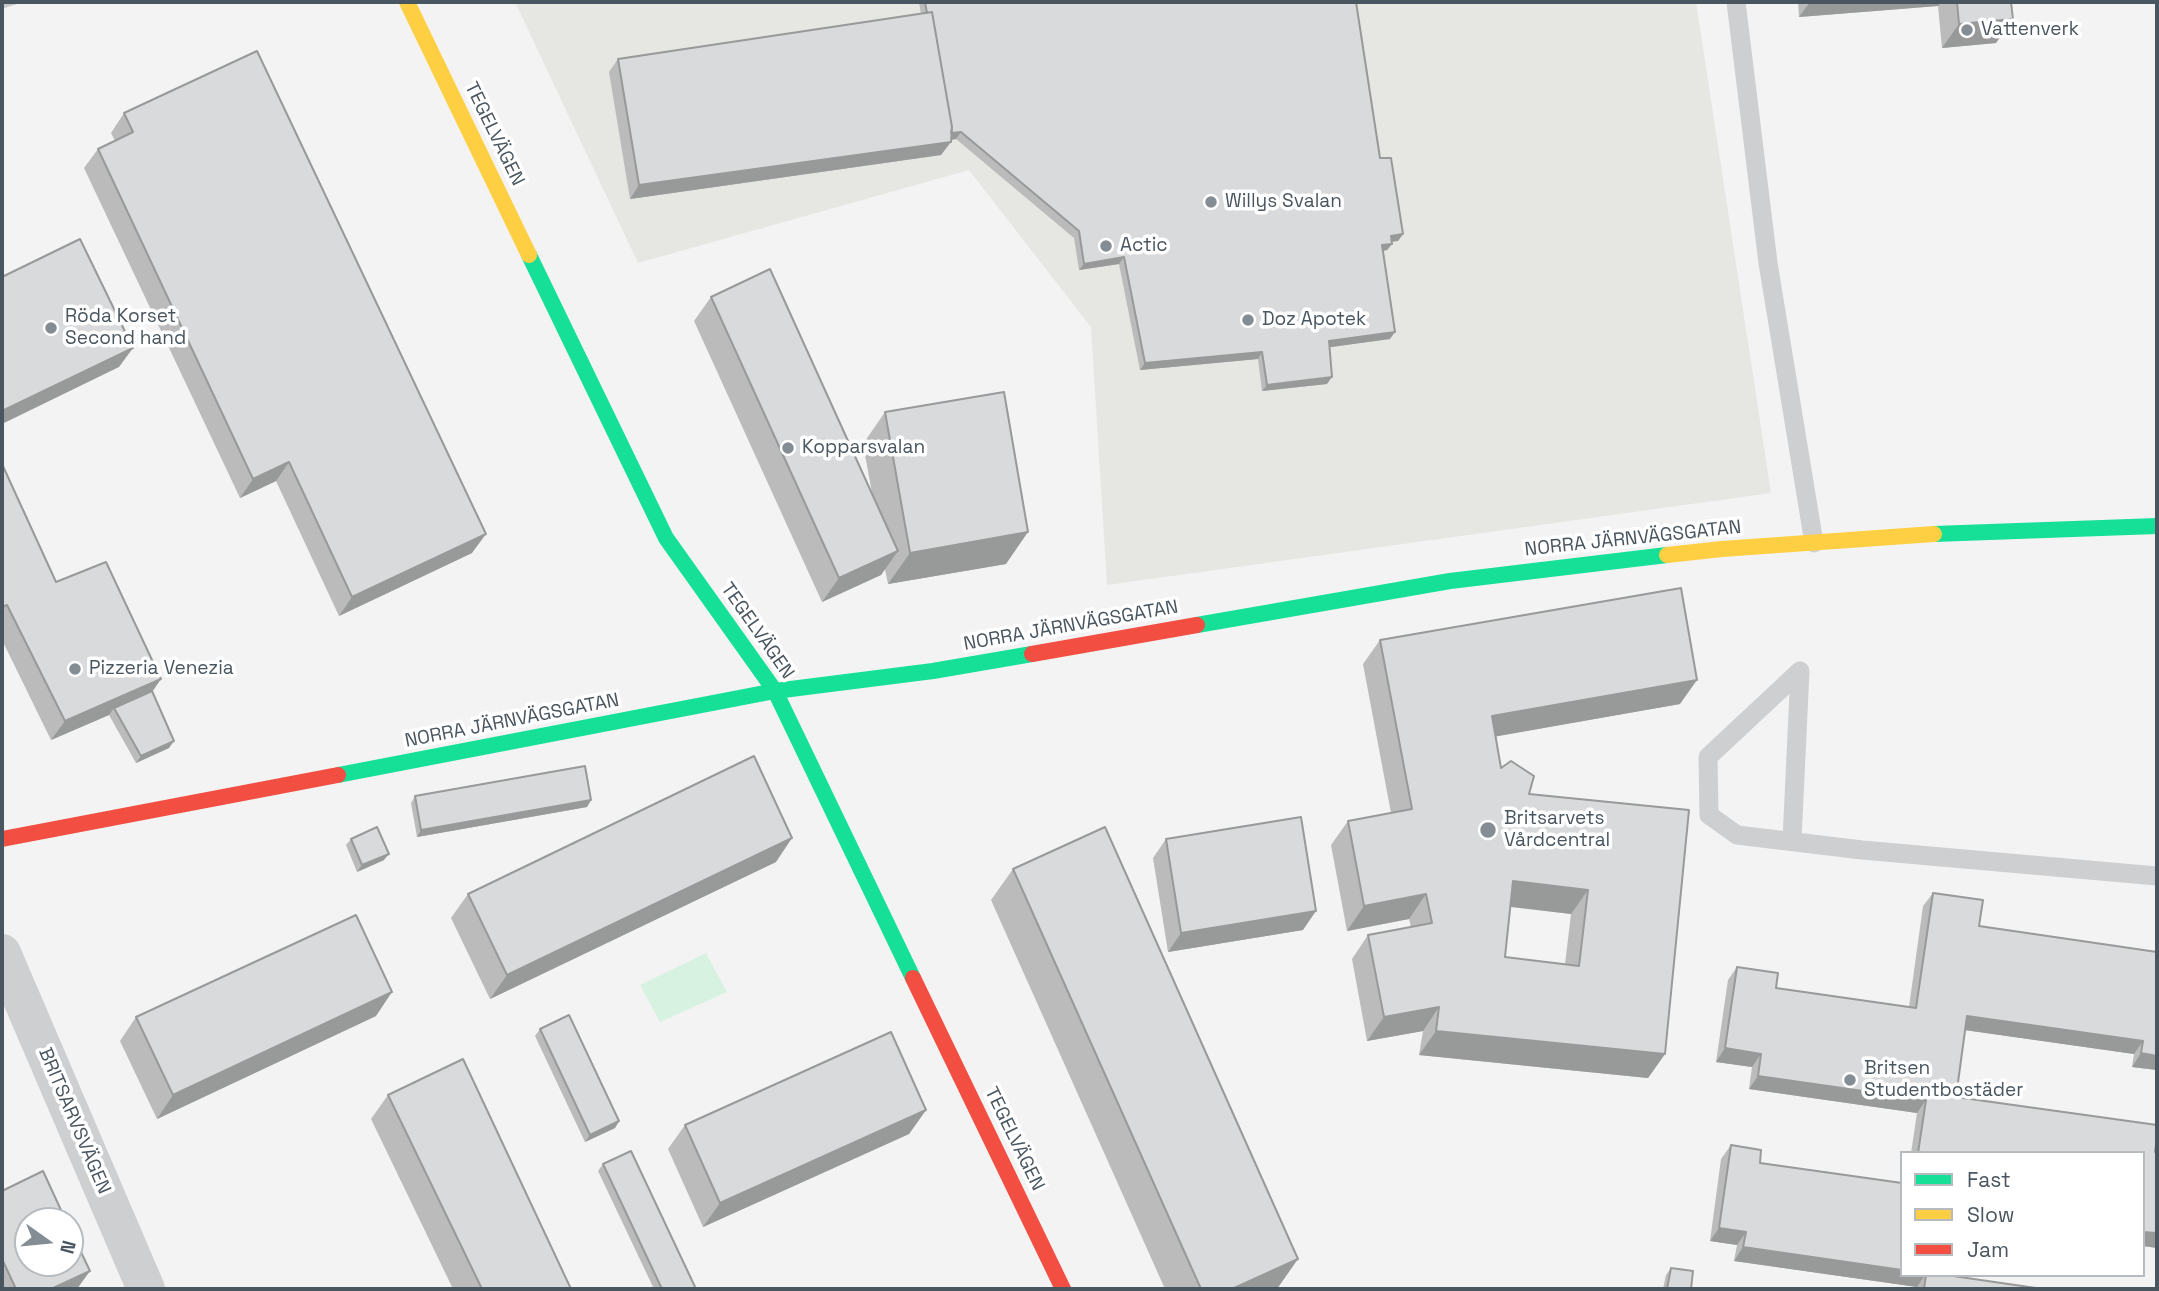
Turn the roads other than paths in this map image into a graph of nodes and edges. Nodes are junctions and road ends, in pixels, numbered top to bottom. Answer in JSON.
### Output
{"nodes":[{"id":1,"x":407,"y":2,"type":"edge"},
{"id":2,"x":1736,"y":2,"type":"edge"},
{"id":3,"x":2157,"y":526,"type":"edge"},
{"id":4,"x":1814,"y":543,"type":"junction"},
{"id":5,"x":775,"y":691,"type":"junction"},
{"id":6,"x":2,"y":839,"type":"edge"},
{"id":7,"x":1792,"y":840,"type":"junction"},
{"id":8,"x":2157,"y":876,"type":"edge"},
{"id":9,"x":2,"y":953,"type":"edge"},
{"id":10,"x":146,"y":1289,"type":"edge"},
{"id":11,"x":1062,"y":1289,"type":"edge"}],
"edges":[{"from":1,"to":5,"type":"street","name":"TEGELVÄGEN"},
{"from":2,"to":4,"type":"lane"},
{"from":3,"to":4,"type":"street","name":"NORRA JÄRNVÄGSGATAN"},
{"from":4,"to":5,"type":"street","name":"NORRA JÄRNVÄGSGATAN"},
{"from":5,"to":6,"type":"street","name":"NORRA JÄRNVÄGSGATAN"},
{"from":5,"to":11,"type":"street","name":"TEGELVÄGEN"},
{"from":7,"to":7,"type":"lane"},
{"from":7,"to":8,"type":"lane"},
{"from":9,"to":10,"type":"street","name":"BRITSARVSVÄGEN"}]}
